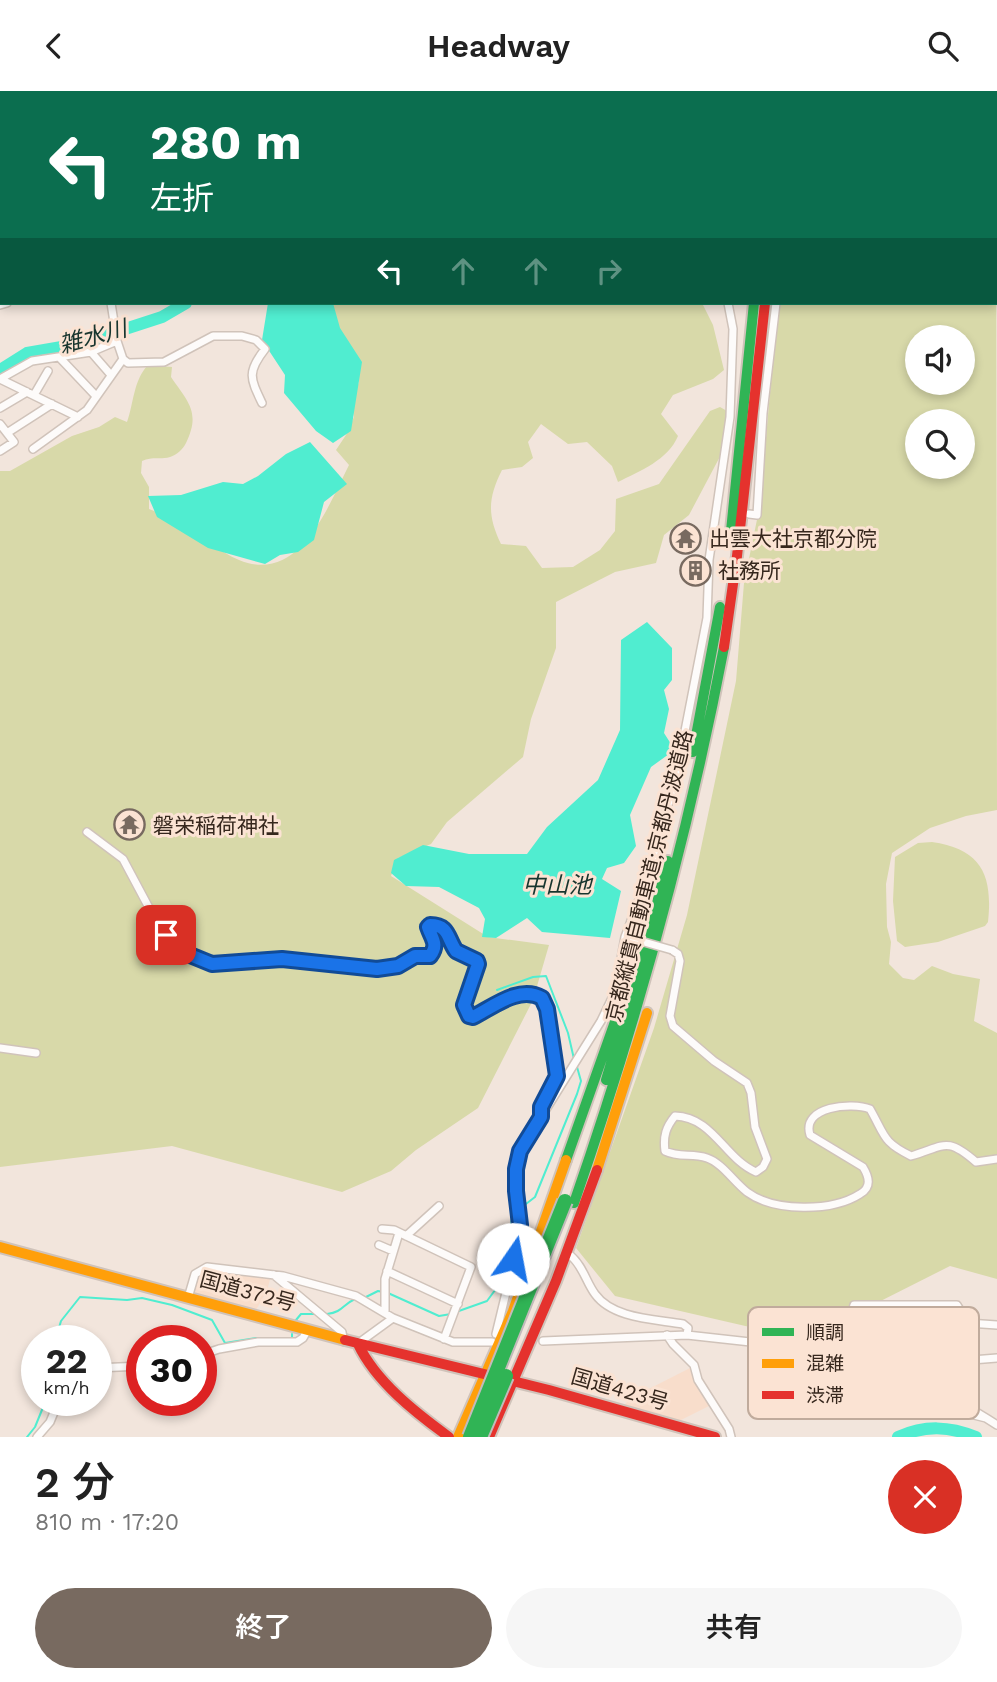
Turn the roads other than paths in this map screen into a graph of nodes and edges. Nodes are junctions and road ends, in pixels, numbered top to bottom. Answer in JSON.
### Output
{"nodes":[{"id":1,"x":111,"y":305,"type":"edge"},
{"id":2,"x":728,"y":305,"type":"edge"},
{"id":3,"x":754,"y":305,"type":"edge"},
{"id":4,"x":765,"y":305,"type":"edge"},
{"id":5,"x":776,"y":305,"type":"edge"},
{"id":6,"x":733,"y":329,"type":"junction"},
{"id":7,"x":743,"y":329,"type":"dead end"},
{"id":8,"x":117,"y":341,"type":"junction"},
{"id":9,"x":91,"y":352,"type":"junction"},
{"id":10,"x":60,"y":358,"type":"junction"},
{"id":11,"x":123,"y":359,"type":"junction"},
{"id":12,"x":48,"y":371,"type":"dead end"},
{"id":13,"x":111,"y":375,"type":"junction"},
{"id":14,"x":0,"y":379,"type":"edge"},
{"id":15,"x":31,"y":394,"type":"junction"},
{"id":16,"x":96,"y":396,"type":"junction"},
{"id":17,"x":261,"y":403,"type":"dead end"},
{"id":18,"x":52,"y":404,"type":"junction"},
{"id":19,"x":0,"y":408,"type":"edge"},
{"id":20,"x":78,"y":417,"type":"junction"},
{"id":21,"x":0,"y":424,"type":"edge"},
{"id":22,"x":7,"y":433,"type":"junction"},
{"id":23,"x":33,"y":449,"type":"dead end"},
{"id":24,"x":0,"y":451,"type":"edge"},
{"id":25,"x":714,"y":511,"type":"junction"},
{"id":26,"x":725,"y":512,"type":"dead end"},
{"id":27,"x":749,"y":514,"type":"dead end"},
{"id":28,"x":87,"y":832,"type":"dead end"},
{"id":29,"x":672,"y":846,"type":"junction"},
{"id":30,"x":660,"y":931,"type":"junction"},
{"id":31,"x":627,"y":937,"type":"junction"},
{"id":32,"x":0,"y":1048,"type":"edge"},
{"id":33,"x":36,"y":1053,"type":"dead end"},
{"id":34,"x":541,"y":1117,"type":"junction"},
{"id":35,"x":997,"y":1159,"type":"edge"},
{"id":36,"x":570,"y":1202,"type":"junction"},
{"id":37,"x":439,"y":1206,"type":"dead end"},
{"id":38,"x":382,"y":1229,"type":"dead end"},
{"id":39,"x":403,"y":1234,"type":"junction"},
{"id":40,"x":519,"y":1239,"type":"junction"},
{"id":41,"x":531,"y":1242,"type":"dead end"},
{"id":42,"x":379,"y":1245,"type":"dead end"},
{"id":43,"x":0,"y":1247,"type":"edge"},
{"id":44,"x":393,"y":1251,"type":"junction"},
{"id":45,"x":571,"y":1256,"type":"dead end"},
{"id":46,"x":387,"y":1271,"type":"junction"},
{"id":47,"x":274,"y":1275,"type":"junction"},
{"id":48,"x":188,"y":1297,"type":"junction"},
{"id":49,"x":924,"y":1305,"type":"joint"},
{"id":50,"x":853,"y":1307,"type":"edge"},
{"id":51,"x":958,"y":1307,"type":"edge"},
{"id":52,"x":456,"y":1310,"type":"junction"},
{"id":53,"x":385,"y":1312,"type":"junction"},
{"id":54,"x":393,"y":1318,"type":"junction"},
{"id":55,"x":979,"y":1324,"type":"edge"},
{"id":56,"x":997,"y":1325,"type":"edge"},
{"id":57,"x":309,"y":1329,"type":"junction"},
{"id":58,"x":667,"y":1335,"type":"junction"},
{"id":59,"x":687,"y":1335,"type":"junction"},
{"id":60,"x":343,"y":1339,"type":"junction"},
{"id":61,"x":444,"y":1339,"type":"junction"},
{"id":62,"x":543,"y":1341,"type":"dead end"},
{"id":63,"x":492,"y":1342,"type":"junction"},
{"id":64,"x":748,"y":1342,"type":"edge"},
{"id":65,"x":358,"y":1343,"type":"junction"},
{"id":66,"x":217,"y":1350,"type":"edge"},
{"id":67,"x":979,"y":1359,"type":"edge"},
{"id":68,"x":997,"y":1359,"type":"edge"},
{"id":69,"x":486,"y":1375,"type":"junction"},
{"id":70,"x":509,"y":1382,"type":"junction"},
{"id":71,"x":979,"y":1414,"type":"edge"},
{"id":72,"x":52,"y":1416,"type":"edge"},
{"id":73,"x":979,"y":1416,"type":"edge"},
{"id":74,"x":986,"y":1418,"type":"junction"},
{"id":75,"x":997,"y":1425,"type":"edge"},
{"id":76,"x":37,"y":1437,"type":"edge"},
{"id":77,"x":449,"y":1437,"type":"edge"},
{"id":78,"x":458,"y":1437,"type":"edge"},
{"id":79,"x":470,"y":1437,"type":"edge"},
{"id":80,"x":480,"y":1437,"type":"edge"},
{"id":81,"x":489,"y":1437,"type":"edge"},
{"id":82,"x":715,"y":1437,"type":"edge"},
{"id":83,"x":731,"y":1437,"type":"edge"}],
"edges":[{"from":1,"to":8,"type":"street"},
{"from":2,"to":6,"type":"street"},
{"from":3,"to":29,"type":"main road","name":"京都縦貫自動車道;京都丹波道路"},
{"from":4,"to":30,"type":"main road","name":"京都縦貫自動車道;京都丹波道路"},
{"from":5,"to":27,"type":"street"},
{"from":6,"to":7,"type":"street"},
{"from":6,"to":25,"type":"street"},
{"from":8,"to":9,"type":"street"},
{"from":8,"to":11,"type":"street"},
{"from":9,"to":10,"type":"street"},
{"from":9,"to":13,"type":"street"},
{"from":10,"to":14,"type":"street"},
{"from":10,"to":16,"type":"street"},
{"from":11,"to":13,"type":"street"},
{"from":11,"to":17,"type":"street"},
{"from":12,"to":15,"type":"street"},
{"from":13,"to":16,"type":"street"},
{"from":14,"to":15,"type":"street"},
{"from":15,"to":18,"type":"street"},
{"from":15,"to":19,"type":"street"},
{"from":16,"to":20,"type":"street"},
{"from":18,"to":20,"type":"street"},
{"from":18,"to":22,"type":"street"},
{"from":20,"to":23,"type":"street"},
{"from":21,"to":22,"type":"street"},
{"from":22,"to":24,"type":"street"},
{"from":25,"to":26,"type":"street"},
{"from":25,"to":31,"type":"street"},
{"from":28,"to":34,"type":"street"},
{"from":29,"to":36,"type":"main road","name":"京都縦貫自動車道;京都丹波道路"},
{"from":29,"to":69,"type":"main road"},
{"from":30,"to":36,"type":"main road","name":"京都縦貫自動車道;京都丹波道路"},
{"from":30,"to":70,"type":"main road"},
{"from":31,"to":34,"type":"street"},
{"from":31,"to":35,"type":"street","bridge":true},
{"from":32,"to":33,"type":"street"},
{"from":34,"to":40,"type":"street"},
{"from":36,"to":70,"type":"main road","name":"京都縦貫自動車道;京都丹波道路"},
{"from":36,"to":79,"type":"main road","name":"京都縦貫自動車道;京都丹波道路","bridge":true},
{"from":37,"to":39,"type":"street"},
{"from":38,"to":39,"type":"street"},
{"from":39,"to":44,"type":"street"},
{"from":39,"to":52,"type":"street"},
{"from":40,"to":41,"type":"street"},
{"from":40,"to":63,"type":"street"},
{"from":42,"to":44,"type":"street"},
{"from":43,"to":48,"type":"main road","name":"国道372号"},
{"from":44,"to":46,"type":"street"},
{"from":45,"to":59,"type":"street"},
{"from":46,"to":52,"type":"street"},
{"from":46,"to":53,"type":"street"},
{"from":47,"to":48,"type":"street"},
{"from":47,"to":53,"type":"street"},
{"from":47,"to":60,"type":"street"},
{"from":48,"to":57,"type":"main road","name":"国道372号"},
{"from":49,"to":50,"type":"street"},
{"from":49,"to":51,"type":"street"},
{"from":52,"to":61,"type":"street"},
{"from":53,"to":54,"type":"street"},
{"from":54,"to":61,"type":"street"},
{"from":54,"to":65,"type":"street"},
{"from":55,"to":56,"type":"street"},
{"from":57,"to":60,"type":"main road","name":"国道372号"},
{"from":57,"to":66,"type":"street"},
{"from":58,"to":59,"type":"street"},
{"from":58,"to":62,"type":"street"},
{"from":58,"to":83,"type":"street"},
{"from":59,"to":64,"type":"street"},
{"from":60,"to":65,"type":"main road","name":"国道372号"},
{"from":61,"to":63,"type":"street"},
{"from":63,"to":69,"type":"street"},
{"from":65,"to":69,"type":"main road","name":"国道372号"},
{"from":65,"to":77,"type":"main road"},
{"from":67,"to":68,"type":"street"},
{"from":69,"to":70,"type":"main road","name":"国道372号"},
{"from":69,"to":78,"type":"main road"},
{"from":70,"to":80,"type":"main road","name":"京都縦貫自動車道;京都丹波道路","bridge":true},
{"from":70,"to":81,"type":"main road"},
{"from":70,"to":82,"type":"main road","name":"国道423号"},
{"from":71,"to":74,"type":"street"},
{"from":72,"to":76,"type":"street"},
{"from":73,"to":74,"type":"street"},
{"from":74,"to":75,"type":"street"}]}
